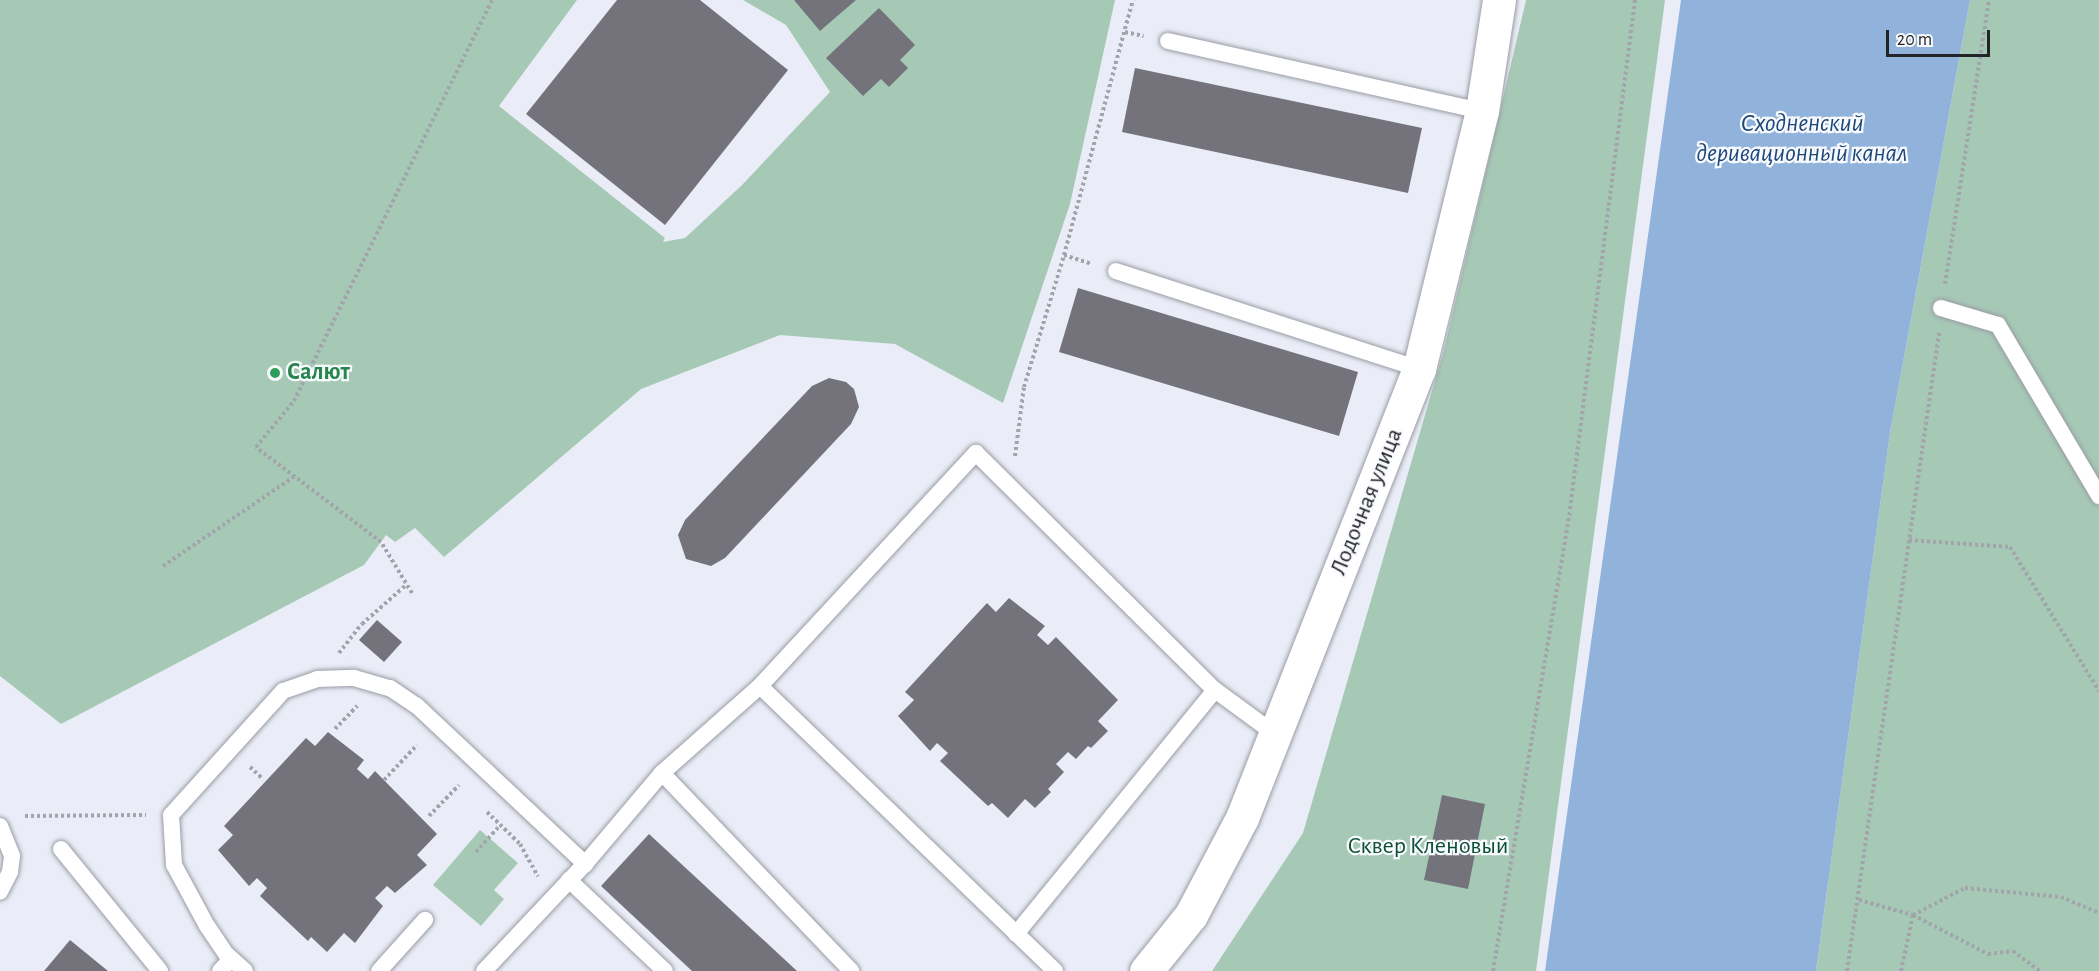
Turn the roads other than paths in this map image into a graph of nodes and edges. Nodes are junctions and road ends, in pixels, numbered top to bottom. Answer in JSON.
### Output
{"nodes":[{"id":1,"x":1499,"y":0,"type":"edge"},
{"id":2,"x":1168,"y":41,"type":"dead end"},
{"id":3,"x":1482,"y":111,"type":"junction"},
{"id":4,"x":1116,"y":271,"type":"dead end"},
{"id":5,"x":1941,"y":308,"type":"road end"},
{"id":6,"x":1419,"y":369,"type":"junction"},
{"id":7,"x":2099,"y":496,"type":"edge"},
{"id":8,"x":760,"y":686,"type":"junction"},
{"id":9,"x":1215,"y":690,"type":"junction"},
{"id":10,"x":1275,"y":734,"type":"junction"},
{"id":11,"x":662,"y":773,"type":"junction"},
{"id":12,"x":0,"y":826,"type":"edge"},
{"id":13,"x":61,"y":849,"type":"dead end"},
{"id":14,"x":585,"y":864,"type":"junction"},
{"id":15,"x":569,"y":880,"type":"junction"},
{"id":16,"x":0,"y":892,"type":"edge"},
{"id":17,"x":424,"y":920,"type":"dead end"},
{"id":18,"x":1016,"y":934,"type":"junction"},
{"id":19,"x":226,"y":965,"type":"edge"},
{"id":20,"x":160,"y":971,"type":"edge"},
{"id":21,"x":245,"y":971,"type":"edge"},
{"id":22,"x":379,"y":971,"type":"edge"},
{"id":23,"x":484,"y":971,"type":"edge"},
{"id":24,"x":665,"y":971,"type":"edge"},
{"id":25,"x":850,"y":971,"type":"edge"},
{"id":26,"x":1054,"y":971,"type":"edge"},
{"id":27,"x":1146,"y":971,"type":"edge"}],
"edges":[{"from":1,"to":3,"type":"street","name":"Лодочная улица"},
{"from":2,"to":3,"type":"lane"},
{"from":3,"to":6,"type":"street","name":"Лодочная улица"},
{"from":4,"to":6,"type":"lane"},
{"from":5,"to":7,"type":"lane"},
{"from":6,"to":10,"type":"street","name":"Лодочная улица"},
{"from":8,"to":9,"type":"lane"},
{"from":8,"to":11,"type":"lane"},
{"from":8,"to":18,"type":"lane"},
{"from":9,"to":10,"type":"lane"},
{"from":9,"to":18,"type":"lane"},
{"from":10,"to":27,"type":"street","name":"Лодочная улица"},
{"from":11,"to":14,"type":"lane"},
{"from":11,"to":25,"type":"lane"},
{"from":12,"to":16,"type":"lane"},
{"from":13,"to":20,"type":"lane"},
{"from":14,"to":15,"type":"lane"},
{"from":14,"to":19,"type":"lane"},
{"from":15,"to":23,"type":"lane"},
{"from":15,"to":24,"type":"lane"},
{"from":17,"to":22,"type":"lane"},
{"from":18,"to":26,"type":"lane"},
{"from":19,"to":21,"type":"lane"}]}
